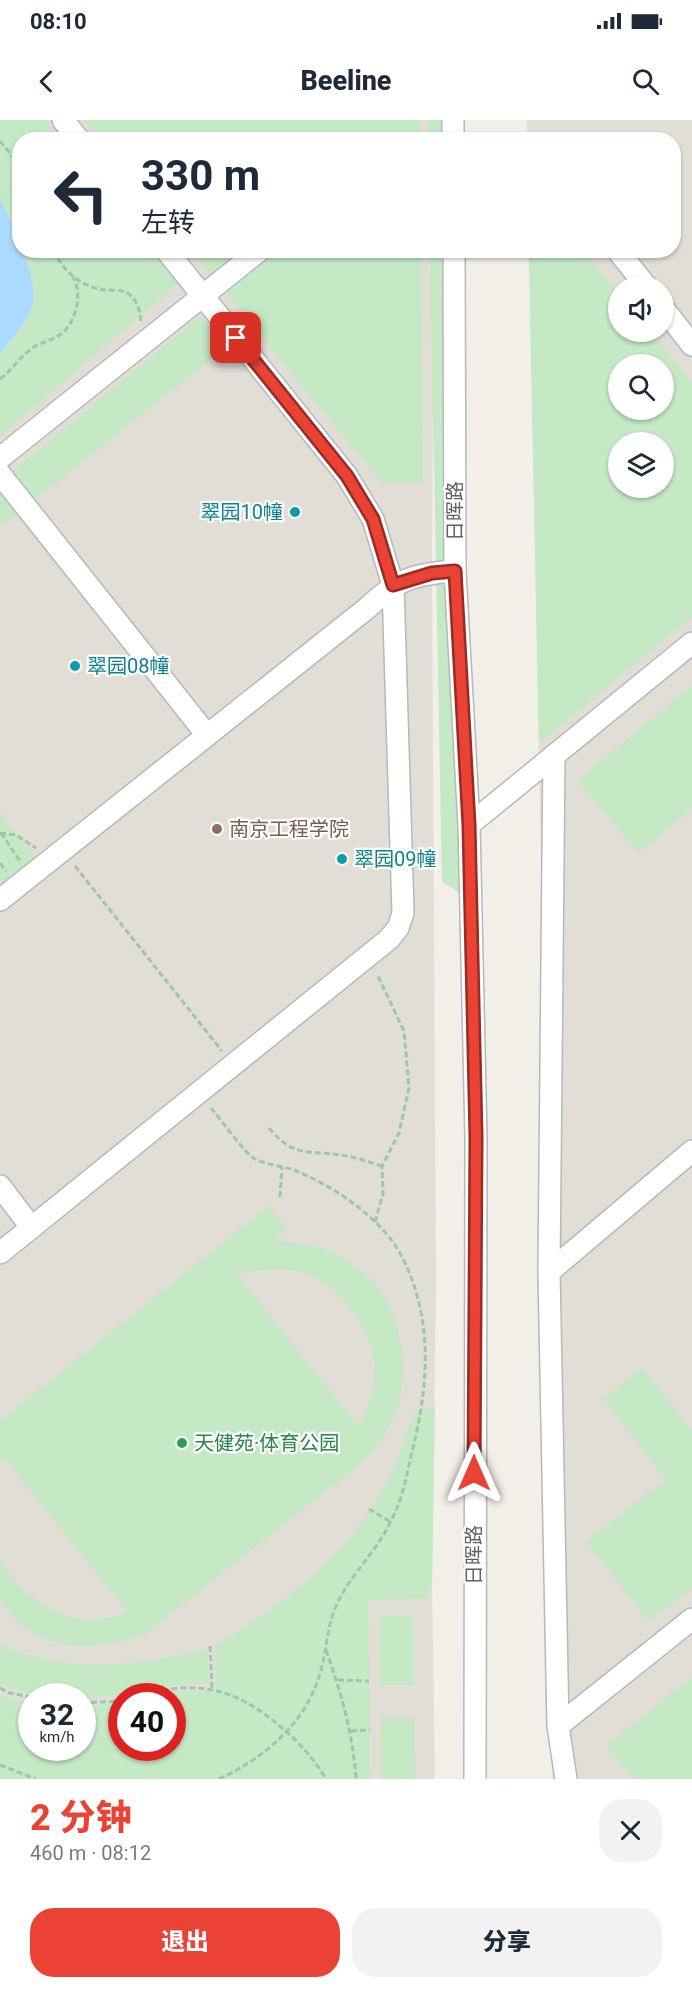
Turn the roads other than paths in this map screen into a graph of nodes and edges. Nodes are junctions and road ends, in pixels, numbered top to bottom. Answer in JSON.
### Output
{"nodes":[{"id":1,"x":63,"y":120,"type":"edge"},
{"id":2,"x":73,"y":132,"type":"edge"},
{"id":3,"x":172,"y":258,"type":"edge"},
{"id":4,"x":250,"y":258,"type":"edge"},
{"id":5,"x":454,"y":258,"type":"edge"},
{"id":6,"x":624,"y":258,"type":"edge"},
{"id":7,"x":638,"y":276,"type":"edge"},
{"id":8,"x":202,"y":296,"type":"junction"},
{"id":9,"x":674,"y":322,"type":"edge"},
{"id":10,"x":692,"y":345,"type":"edge"},
{"id":11,"x":0,"y":458,"type":"edge"},
{"id":12,"x":0,"y":474,"type":"edge"},
{"id":13,"x":455,"y":571,"type":"junction"},
{"id":14,"x":393,"y":585,"type":"junction"},
{"id":15,"x":692,"y":643,"type":"edge"},
{"id":16,"x":207,"y":735,"type":"junction"},
{"id":17,"x":554,"y":755,"type":"junction"},
{"id":18,"x":469,"y":825,"type":"junction"},
{"id":19,"x":0,"y":900,"type":"edge"},
{"id":20,"x":692,"y":1151,"type":"edge"},
{"id":21,"x":0,"y":1186,"type":"edge"},
{"id":22,"x":32,"y":1227,"type":"junction"},
{"id":23,"x":0,"y":1253,"type":"edge"},
{"id":24,"x":549,"y":1272,"type":"junction"},
{"id":25,"x":692,"y":1619,"type":"edge"},
{"id":26,"x":558,"y":1726,"type":"junction"},
{"id":27,"x":476,"y":1779,"type":"edge"},
{"id":28,"x":566,"y":1779,"type":"edge"}],
"edges":[{"from":1,"to":2,"type":"street"},
{"from":3,"to":8,"type":"street"},
{"from":4,"to":8,"type":"street"},
{"from":5,"to":13,"type":"street","name":"日晖路"},
{"from":6,"to":7,"type":"street"},
{"from":8,"to":11,"type":"street"},
{"from":8,"to":14,"type":"street"},
{"from":9,"to":10,"type":"street"},
{"from":12,"to":16,"type":"street"},
{"from":13,"to":14,"type":"street"},
{"from":13,"to":18,"type":"street","name":"日晖路"},
{"from":14,"to":16,"type":"street"},
{"from":14,"to":22,"type":"street"},
{"from":15,"to":17,"type":"street"},
{"from":16,"to":19,"type":"street"},
{"from":17,"to":18,"type":"street"},
{"from":17,"to":24,"type":"street"},
{"from":18,"to":27,"type":"street","name":"日晖路"},
{"from":20,"to":24,"type":"street"},
{"from":21,"to":22,"type":"street"},
{"from":22,"to":23,"type":"street"},
{"from":24,"to":26,"type":"street"},
{"from":25,"to":26,"type":"street"},
{"from":26,"to":28,"type":"street"}]}
